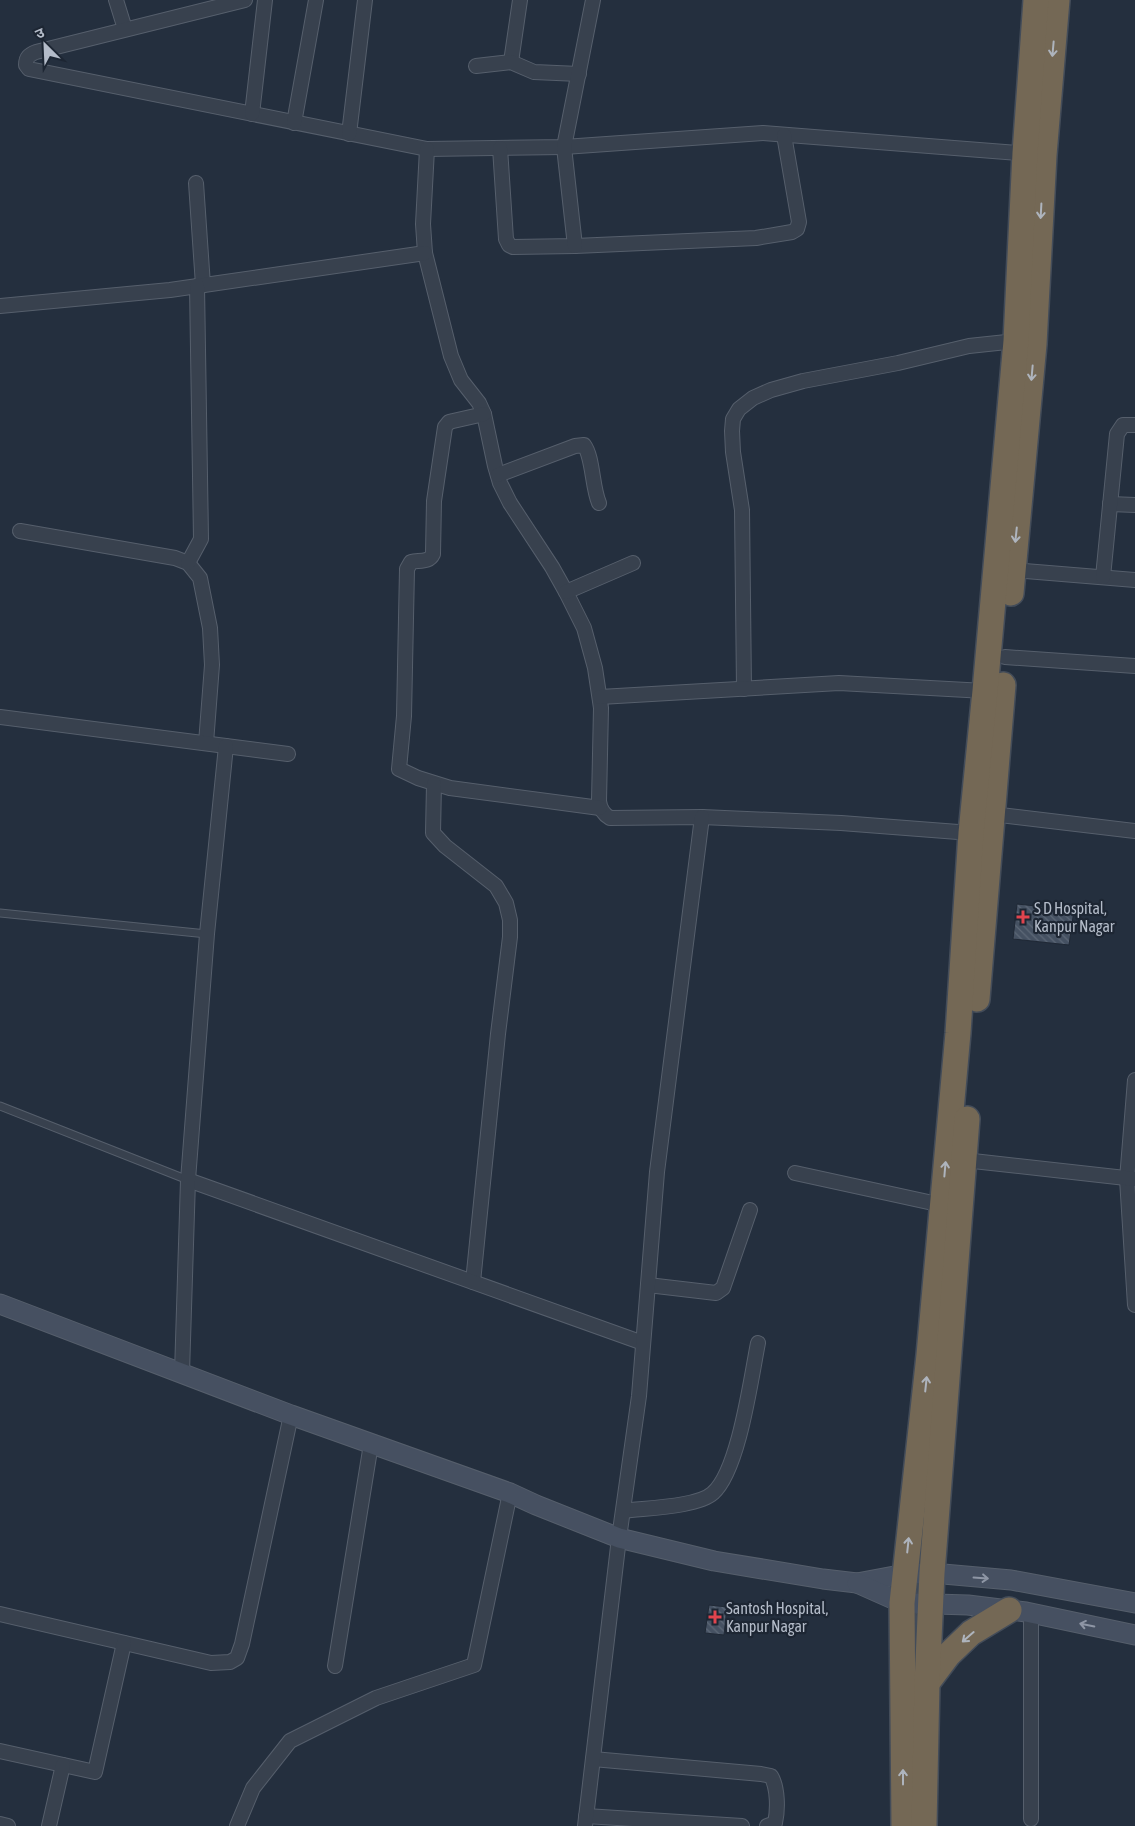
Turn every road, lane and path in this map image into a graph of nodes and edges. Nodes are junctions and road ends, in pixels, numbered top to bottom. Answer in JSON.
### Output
{"nodes":[{"id":1,"x":116,"y":0,"type":"edge"},
{"id":2,"x":244,"y":0,"type":"edge"},
{"id":3,"x":266,"y":0,"type":"edge"},
{"id":4,"x":316,"y":0,"type":"edge"},
{"id":5,"x":365,"y":0,"type":"edge"},
{"id":6,"x":520,"y":0,"type":"edge"},
{"id":7,"x":593,"y":0,"type":"edge"},
{"id":8,"x":1036,"y":0,"type":"edge"},
{"id":9,"x":1057,"y":0,"type":"edge"},
{"id":10,"x":125,"y":30,"type":"junction"},
{"id":11,"x":511,"y":62,"type":"junction"},
{"id":12,"x":476,"y":66,"type":"dead end"},
{"id":13,"x":579,"y":74,"type":"junction"},
{"id":14,"x":252,"y":114,"type":"junction"},
{"id":15,"x":294,"y":123,"type":"junction"},
{"id":16,"x":349,"y":134,"type":"junction"},
{"id":17,"x":784,"y":134,"type":"junction"},
{"id":18,"x":564,"y":147,"type":"junction"},
{"id":19,"x":500,"y":148,"type":"junction"},
{"id":20,"x":427,"y":149,"type":"junction"},
{"id":21,"x":1035,"y":154,"type":"junction"},
{"id":22,"x":196,"y":183,"type":"dead end"},
{"id":23,"x":575,"y":246,"type":"junction"},
{"id":24,"x":425,"y":253,"type":"junction"},
{"id":25,"x":200,"y":285,"type":"junction"},
{"id":26,"x":0,"y":306,"type":"edge"},
{"id":27,"x":1016,"y":341,"type":"junction"},
{"id":28,"x":484,"y":414,"type":"junction"},
{"id":29,"x":1135,"y":425,"type":"edge"},
{"id":30,"x":498,"y":475,"type":"junction"},
{"id":31,"x":599,"y":503,"type":"dead end"},
{"id":32,"x":1110,"y":504,"type":"junction"},
{"id":33,"x":1135,"y":505,"type":"edge"},
{"id":34,"x":20,"y":531,"type":"dead end"},
{"id":35,"x":188,"y":563,"type":"junction"},
{"id":36,"x":633,"y":563,"type":"dead end"},
{"id":37,"x":1012,"y":570,"type":"junction"},
{"id":38,"x":1103,"y":577,"type":"junction"},
{"id":39,"x":1135,"y":580,"type":"edge"},
{"id":40,"x":566,"y":592,"type":"junction"},
{"id":41,"x":1005,"y":658,"type":"junction"},
{"id":42,"x":1135,"y":666,"type":"edge"},
{"id":43,"x":744,"y":689,"type":"junction"},
{"id":44,"x":985,"y":691,"type":"junction"},
{"id":45,"x":600,"y":697,"type":"junction"},
{"id":46,"x":0,"y":717,"type":"edge"},
{"id":47,"x":206,"y":744,"type":"junction"},
{"id":48,"x":226,"y":746,"type":"junction"},
{"id":49,"x":288,"y":754,"type":"dead end"},
{"id":50,"x":434,"y":784,"type":"junction"},
{"id":51,"x":600,"y":808,"type":"junction"},
{"id":52,"x":992,"y":814,"type":"junction"},
{"id":53,"x":702,"y":817,"type":"junction"},
{"id":54,"x":1135,"y":831,"type":"edge"},
{"id":55,"x":971,"y":833,"type":"junction"},
{"id":56,"x":0,"y":913,"type":"edge"},
{"id":57,"x":208,"y":934,"type":"junction"},
{"id":58,"x":1135,"y":1080,"type":"edge"},
{"id":59,"x":0,"y":1106,"type":"edge"},
{"id":60,"x":964,"y":1160,"type":"junction"},
{"id":61,"x":795,"y":1173,"type":"dead end"},
{"id":62,"x":1131,"y":1179,"type":"edge"},
{"id":63,"x":188,"y":1180,"type":"junction"},
{"id":64,"x":942,"y":1205,"type":"junction"},
{"id":65,"x":750,"y":1210,"type":"dead end"},
{"id":66,"x":473,"y":1282,"type":"junction"},
{"id":67,"x":648,"y":1285,"type":"junction"},
{"id":68,"x":0,"y":1304,"type":"edge"},
{"id":69,"x":1135,"y":1306,"type":"edge"},
{"id":70,"x":643,"y":1343,"type":"junction"},
{"id":71,"x":758,"y":1343,"type":"dead end"},
{"id":72,"x":182,"y":1373,"type":"junction"},
{"id":73,"x":291,"y":1415,"type":"junction"},
{"id":74,"x":371,"y":1444,"type":"junction"},
{"id":75,"x":510,"y":1492,"type":"junction"},
{"id":76,"x":624,"y":1510,"type":"junction"},
{"id":77,"x":619,"y":1538,"type":"junction"},
{"id":78,"x":932,"y":1573,"type":"junction"},
{"id":79,"x":905,"y":1574,"type":"junction"},
{"id":80,"x":858,"y":1583,"type":"junction"},
{"id":81,"x":902,"y":1603,"type":"junction"},
{"id":82,"x":1135,"y":1603,"type":"edge"},
{"id":83,"x":931,"y":1604,"type":"junction"},
{"id":84,"x":1020,"y":1612,"type":"junction"},
{"id":85,"x":0,"y":1614,"type":"edge"},
{"id":86,"x":1135,"y":1635,"type":"edge"},
{"id":87,"x":124,"y":1643,"type":"junction"},
{"id":88,"x":335,"y":1666,"type":"dead end"},
{"id":89,"x":927,"y":1682,"type":"junction"},
{"id":90,"x":0,"y":1751,"type":"edge"},
{"id":91,"x":593,"y":1759,"type":"junction"},
{"id":92,"x":63,"y":1765,"type":"junction"},
{"id":93,"x":1031,"y":1819,"type":"dead end"},
{"id":94,"x":586,"y":1821,"type":"edge"},
{"id":95,"x":0,"y":1824,"type":"edge"},
{"id":96,"x":8,"y":1826,"type":"edge"},
{"id":97,"x":49,"y":1826,"type":"edge"},
{"id":98,"x":237,"y":1826,"type":"edge"},
{"id":99,"x":742,"y":1826,"type":"edge"},
{"id":100,"x":767,"y":1826,"type":"edge"},
{"id":101,"x":904,"y":1826,"type":"edge"},
{"id":102,"x":924,"y":1826,"type":"edge"}],
"edges":[{"from":1,"to":10,"type":"street"},
{"from":2,"to":10,"type":"street"},
{"from":3,"to":14,"type":"street"},
{"from":4,"to":15,"type":"street"},
{"from":5,"to":16,"type":"street"},
{"from":6,"to":11,"type":"street"},
{"from":7,"to":13,"type":"street"},
{"from":8,"to":21,"type":"highway"},
{"from":9,"to":21,"type":"highway","one_way":true},
{"from":10,"to":14,"type":"street"},
{"from":11,"to":12,"type":"street"},
{"from":11,"to":13,"type":"street"},
{"from":13,"to":18,"type":"street"},
{"from":14,"to":15,"type":"street"},
{"from":15,"to":16,"type":"street"},
{"from":16,"to":20,"type":"street"},
{"from":17,"to":18,"type":"street"},
{"from":17,"to":21,"type":"street"},
{"from":17,"to":23,"type":"street"},
{"from":18,"to":19,"type":"street"},
{"from":18,"to":23,"type":"street"},
{"from":19,"to":20,"type":"street"},
{"from":19,"to":23,"type":"street"},
{"from":20,"to":24,"type":"street"},
{"from":21,"to":27,"type":"highway"},
{"from":21,"to":37,"type":"highway","one_way":true},
{"from":22,"to":25,"type":"street"},
{"from":24,"to":25,"type":"street"},
{"from":24,"to":28,"type":"street"},
{"from":25,"to":26,"type":"street"},
{"from":25,"to":35,"type":"street"},
{"from":27,"to":43,"type":"street"},
{"from":27,"to":44,"type":"highway"},
{"from":28,"to":30,"type":"street"},
{"from":28,"to":50,"type":"street"},
{"from":29,"to":32,"type":"street"},
{"from":30,"to":31,"type":"street"},
{"from":30,"to":40,"type":"street"},
{"from":32,"to":33,"type":"street"},
{"from":32,"to":38,"type":"street"},
{"from":34,"to":35,"type":"street"},
{"from":35,"to":47,"type":"street"},
{"from":36,"to":40,"type":"street"},
{"from":37,"to":38,"type":"street"},
{"from":37,"to":41,"type":"highway"},
{"from":38,"to":39,"type":"street"},
{"from":40,"to":45,"type":"street"},
{"from":41,"to":42,"type":"street"},
{"from":41,"to":52,"type":"highway"},
{"from":43,"to":44,"type":"street"},
{"from":43,"to":45,"type":"street"},
{"from":44,"to":55,"type":"highway"},
{"from":45,"to":51,"type":"street"},
{"from":46,"to":47,"type":"street"},
{"from":47,"to":48,"type":"street"},
{"from":48,"to":49,"type":"street"},
{"from":48,"to":57,"type":"street"},
{"from":50,"to":51,"type":"street"},
{"from":50,"to":66,"type":"street"},
{"from":51,"to":53,"type":"street"},
{"from":52,"to":54,"type":"street"},
{"from":52,"to":60,"type":"highway"},
{"from":53,"to":55,"type":"street"},
{"from":53,"to":67,"type":"street"},
{"from":64,"to":55,"type":"highway","one_way":true},
{"from":56,"to":57,"type":"lane"},
{"from":57,"to":63,"type":"street"},
{"from":58,"to":62,"type":"street"},
{"from":59,"to":63,"type":"lane"},
{"from":60,"to":62,"type":"street"},
{"from":60,"to":78,"type":"highway"},
{"from":61,"to":64,"type":"street"},
{"from":62,"to":69,"type":"street"},
{"from":63,"to":66,"type":"street"},
{"from":63,"to":72,"type":"street"},
{"from":79,"to":64,"type":"highway","one_way":true},
{"from":65,"to":67,"type":"street"},
{"from":66,"to":70,"type":"street"},
{"from":67,"to":70,"type":"street"},
{"from":68,"to":72,"type":"street"},
{"from":70,"to":76,"type":"street"},
{"from":71,"to":76,"type":"street"},
{"from":72,"to":73,"type":"street"},
{"from":73,"to":74,"type":"street"},
{"from":73,"to":87,"type":"street"},
{"from":74,"to":75,"type":"street"},
{"from":74,"to":88,"type":"street"},
{"from":75,"to":77,"type":"street"},
{"from":75,"to":98,"type":"street"},
{"from":76,"to":77,"type":"street"},
{"from":77,"to":80,"type":"street"},
{"from":77,"to":91,"type":"street"},
{"from":78,"to":79,"type":"street"},
{"from":78,"to":82,"type":"street","one_way":true},
{"from":78,"to":83,"type":"highway"},
{"from":79,"to":80,"type":"street"},
{"from":79,"to":81,"type":"highway"},
{"from":80,"to":81,"type":"street"},
{"from":81,"to":83,"type":"street"},
{"from":101,"to":81,"type":"highway","one_way":true},
{"from":83,"to":84,"type":"street"},
{"from":83,"to":89,"type":"highway"},
{"from":86,"to":84,"type":"street","one_way":true},
{"from":84,"to":89,"type":"highway","one_way":true},
{"from":84,"to":93,"type":"street"},
{"from":85,"to":87,"type":"street"},
{"from":87,"to":92,"type":"street"},
{"from":89,"to":102,"type":"highway"},
{"from":90,"to":92,"type":"street"},
{"from":91,"to":94,"type":"street"},
{"from":91,"to":100,"type":"street"},
{"from":92,"to":97,"type":"street"},
{"from":94,"to":99,"type":"street"},
{"from":95,"to":96,"type":"street"}]}
